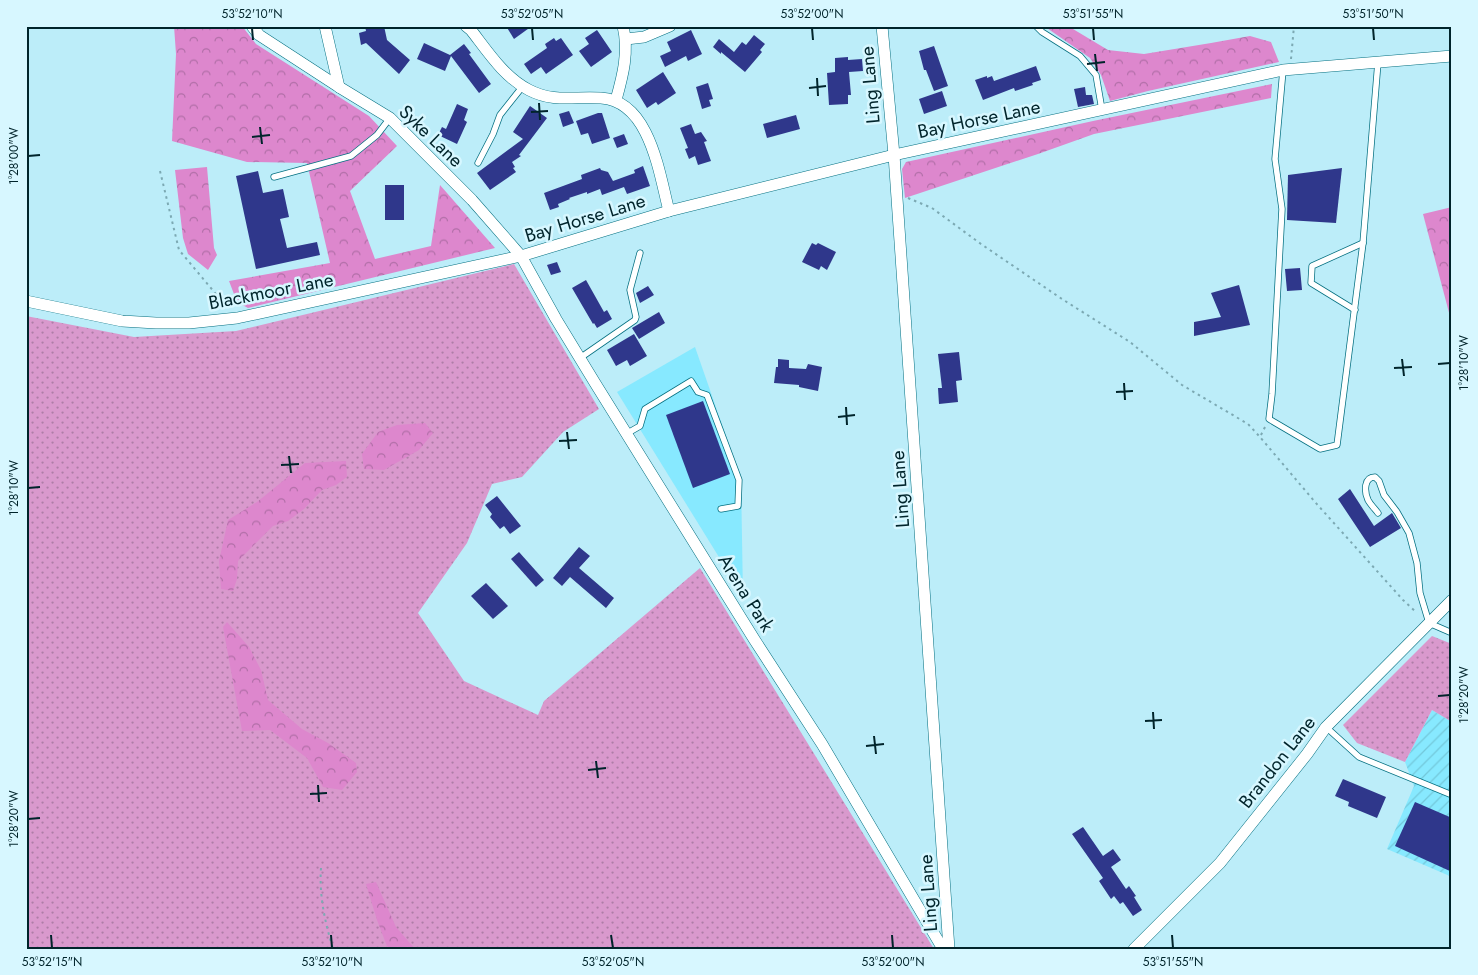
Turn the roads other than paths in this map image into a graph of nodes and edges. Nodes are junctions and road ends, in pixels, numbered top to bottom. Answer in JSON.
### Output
{"nodes":[{"id":1,"x":252,"y":26,"type":"edge"},
{"id":2,"x":325,"y":26,"type":"edge"},
{"id":3,"x":466,"y":26,"type":"edge"},
{"id":4,"x":623,"y":26,"type":"edge"},
{"id":5,"x":670,"y":26,"type":"edge"},
{"id":6,"x":882,"y":26,"type":"edge"},
{"id":7,"x":1036,"y":26,"type":"edge"},
{"id":8,"x":626,"y":39,"type":"junction"},
{"id":9,"x":1452,"y":56,"type":"edge"},
{"id":10,"x":1378,"y":62,"type":"junction"},
{"id":11,"x":1287,"y":70,"type":"junction"},
{"id":12,"x":523,"y":86,"type":"junction"},
{"id":13,"x":338,"y":87,"type":"junction"},
{"id":14,"x":616,"y":100,"type":"junction"},
{"id":15,"x":1102,"y":110,"type":"junction"},
{"id":16,"x":390,"y":118,"type":"junction"},
{"id":17,"x":894,"y":155,"type":"junction"},
{"id":18,"x":478,"y":163,"type":"dead end"},
{"id":19,"x":274,"y":177,"type":"dead end"},
{"id":20,"x":669,"y":211,"type":"junction"},
{"id":21,"x":1364,"y":243,"type":"junction"},
{"id":22,"x":640,"y":253,"type":"dead end"},
{"id":23,"x":521,"y":256,"type":"junction"},
{"id":24,"x":26,"y":301,"type":"edge"},
{"id":25,"x":1355,"y":310,"type":"junction"},
{"id":26,"x":580,"y":358,"type":"junction"},
{"id":27,"x":626,"y":434,"type":"junction"},
{"id":28,"x":721,"y":509,"type":"dead end"},
{"id":29,"x":1378,"y":513,"type":"dead end"},
{"id":30,"x":1452,"y":600,"type":"edge"},
{"id":31,"x":1429,"y":623,"type":"junction"},
{"id":32,"x":1452,"y":633,"type":"edge"},
{"id":33,"x":1326,"y":727,"type":"junction"},
{"id":34,"x":1452,"y":795,"type":"edge"},
{"id":35,"x":943,"y":949,"type":"edge"},
{"id":36,"x":950,"y":949,"type":"edge"},
{"id":37,"x":1134,"y":949,"type":"edge"}],
"edges":[{"from":1,"to":13,"type":"street","name":"Syke Lane"},
{"from":2,"to":13,"type":"street"},
{"from":3,"to":12,"type":"street"},
{"from":4,"to":8,"type":"street"},
{"from":5,"to":8,"type":"street"},
{"from":6,"to":17,"type":"street","name":"Ling Lane"},
{"from":7,"to":15,"type":"lane"},
{"from":8,"to":14,"type":"street"},
{"from":9,"to":10,"type":"street","name":"Bay Horse Lane"},
{"from":10,"to":11,"type":"street","name":"Bay Horse Lane"},
{"from":10,"to":21,"type":"lane"},
{"from":11,"to":15,"type":"street","name":"Bay Horse Lane"},
{"from":11,"to":25,"type":"lane"},
{"from":12,"to":14,"type":"street"},
{"from":12,"to":18,"type":"lane"},
{"from":13,"to":16,"type":"street","name":"Syke Lane"},
{"from":14,"to":20,"type":"street"},
{"from":15,"to":17,"type":"street","name":"Bay Horse Lane"},
{"from":16,"to":19,"type":"lane"},
{"from":16,"to":23,"type":"street","name":"Syke Lane"},
{"from":17,"to":20,"type":"street","name":"Bay Horse Lane"},
{"from":17,"to":36,"type":"street","name":"Ling Lane"},
{"from":20,"to":23,"type":"street","name":"Bay Horse Lane"},
{"from":21,"to":25,"type":"lane"},
{"from":21,"to":25,"type":"lane"},
{"from":22,"to":26,"type":"lane"},
{"from":23,"to":24,"type":"street","name":"Blackmoor Lane"},
{"from":23,"to":26,"type":"street","name":"Arena Park"},
{"from":26,"to":27,"type":"street","name":"Arena Park"},
{"from":27,"to":28,"type":"lane"},
{"from":27,"to":35,"type":"street","name":"Arena Park"},
{"from":29,"to":31,"type":"lane"},
{"from":30,"to":31,"type":"street","name":"Brandon Lane"},
{"from":31,"to":32,"type":"lane"},
{"from":31,"to":33,"type":"street","name":"Brandon Lane"},
{"from":33,"to":34,"type":"lane"},
{"from":33,"to":37,"type":"street","name":"Brandon Lane"}]}
